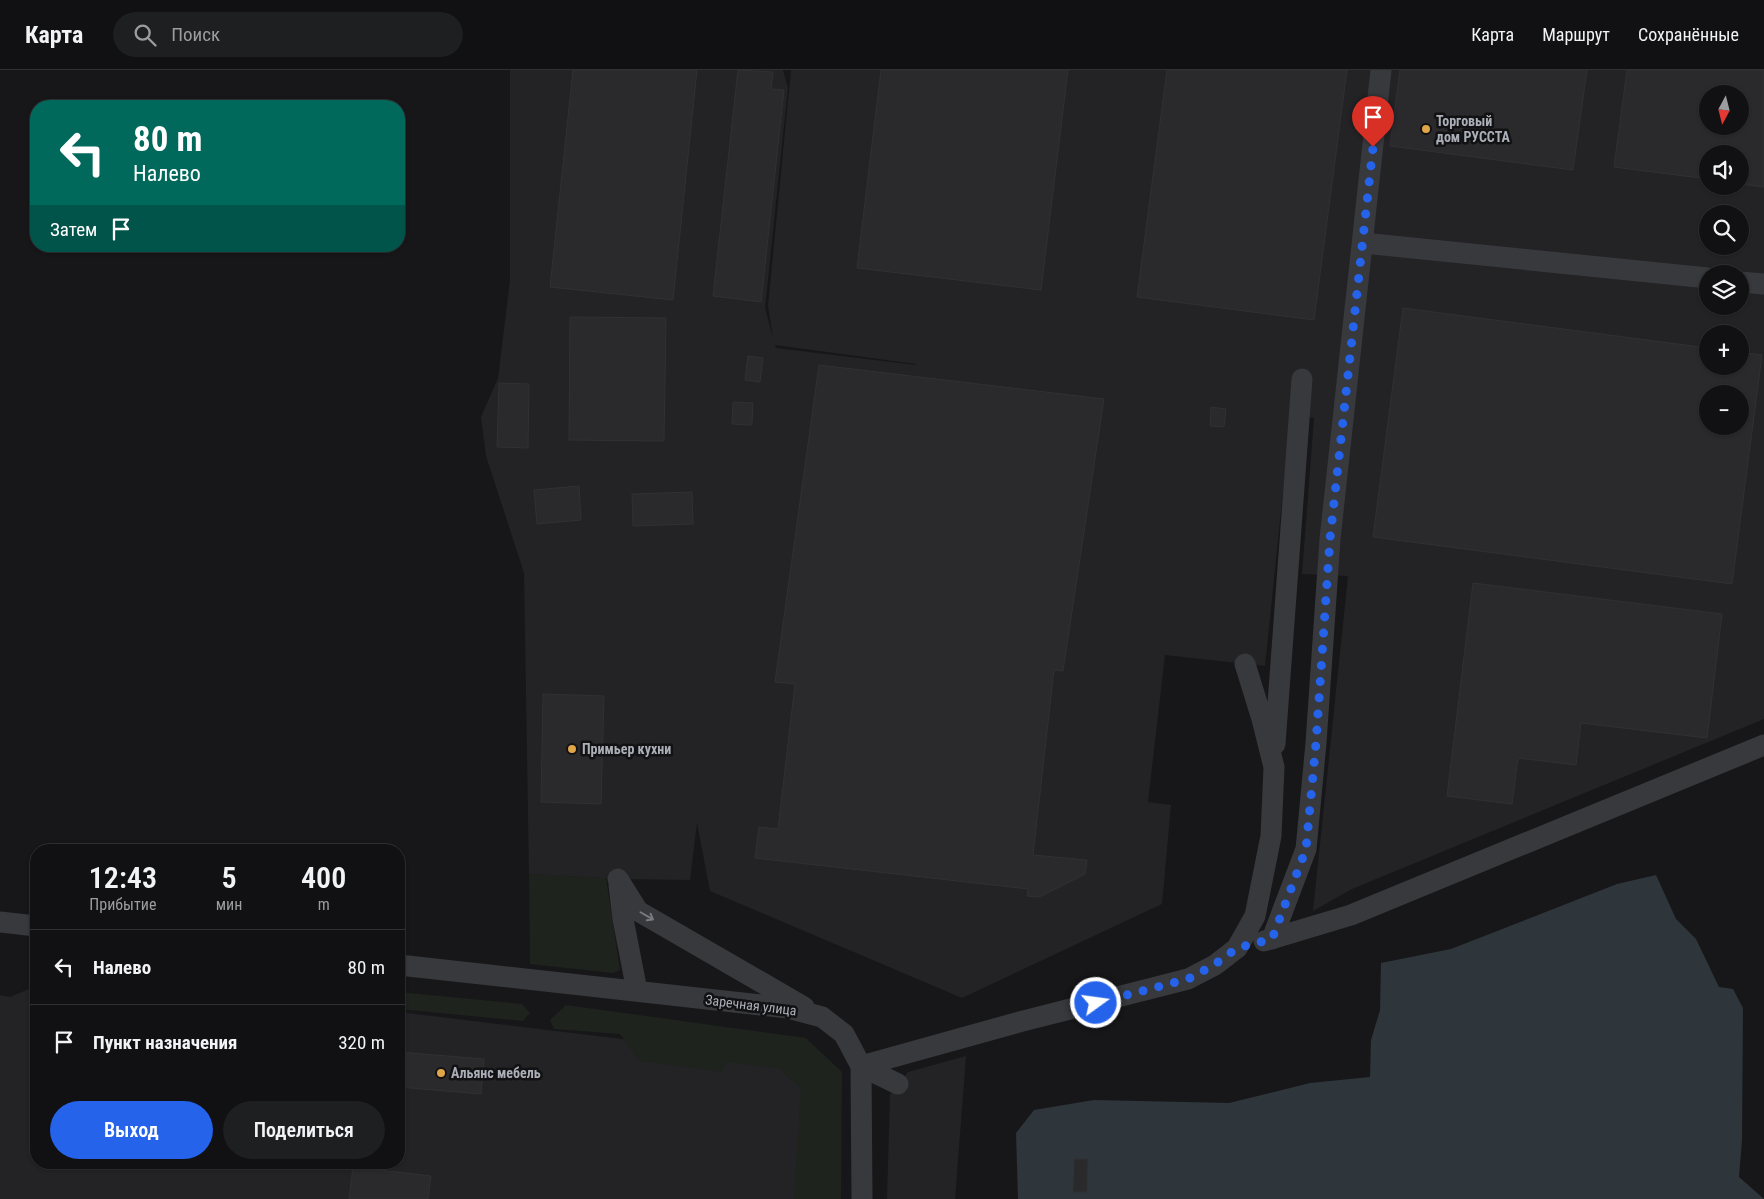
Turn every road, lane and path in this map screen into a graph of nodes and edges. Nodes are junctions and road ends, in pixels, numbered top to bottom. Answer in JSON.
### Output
{"nodes":[{"id":1,"x":1381,"y":70,"type":"edge"},
{"id":2,"x":1363,"y":243,"type":"junction"},
{"id":3,"x":1699,"y":277,"type":"edge"},
{"id":4,"x":1749,"y":283,"type":"edge"},
{"id":5,"x":1764,"y":284,"type":"edge"},
{"id":6,"x":1302,"y":379,"type":"dead end"},
{"id":7,"x":1246,"y":664,"type":"dead end"},
{"id":8,"x":1764,"y":745,"type":"edge"},
{"id":9,"x":1274,"y":767,"type":"junction"},
{"id":10,"x":0,"y":922,"type":"edge"},
{"id":11,"x":30,"y":925,"type":"edge"},
{"id":12,"x":1272,"y":939,"type":"junction"},
{"id":13,"x":1237,"y":948,"type":"junction"},
{"id":14,"x":405,"y":966,"type":"edge"},
{"id":15,"x":638,"y":991,"type":"junction"},
{"id":16,"x":822,"y":1017,"type":"junction"},
{"id":17,"x":861,"y":1066,"type":"junction"},
{"id":18,"x":898,"y":1084,"type":"dead end"},
{"id":19,"x":862,"y":1199,"type":"edge"}],
"edges":[{"from":1,"to":2,"type":"street"},
{"from":2,"to":3,"type":"street"},
{"from":2,"to":12,"type":"street"},
{"from":4,"to":5,"type":"street"},
{"from":6,"to":9,"type":"street"},
{"from":7,"to":9,"type":"street"},
{"from":8,"to":12,"type":"street"},
{"from":9,"to":13,"type":"street"},
{"from":10,"to":11,"type":"street"},
{"from":12,"to":13,"type":"street"},
{"from":13,"to":17,"type":"street"},
{"from":14,"to":15,"type":"street","name":"Заречная улица"},
{"from":15,"to":16,"type":"street","name":"Заречная улица"},
{"from":15,"to":16,"type":"street","one_way":true},
{"from":16,"to":17,"type":"street","name":"Заречная улица"},
{"from":17,"to":18,"type":"street"},
{"from":17,"to":19,"type":"street","name":"Заречная улица"}]}
